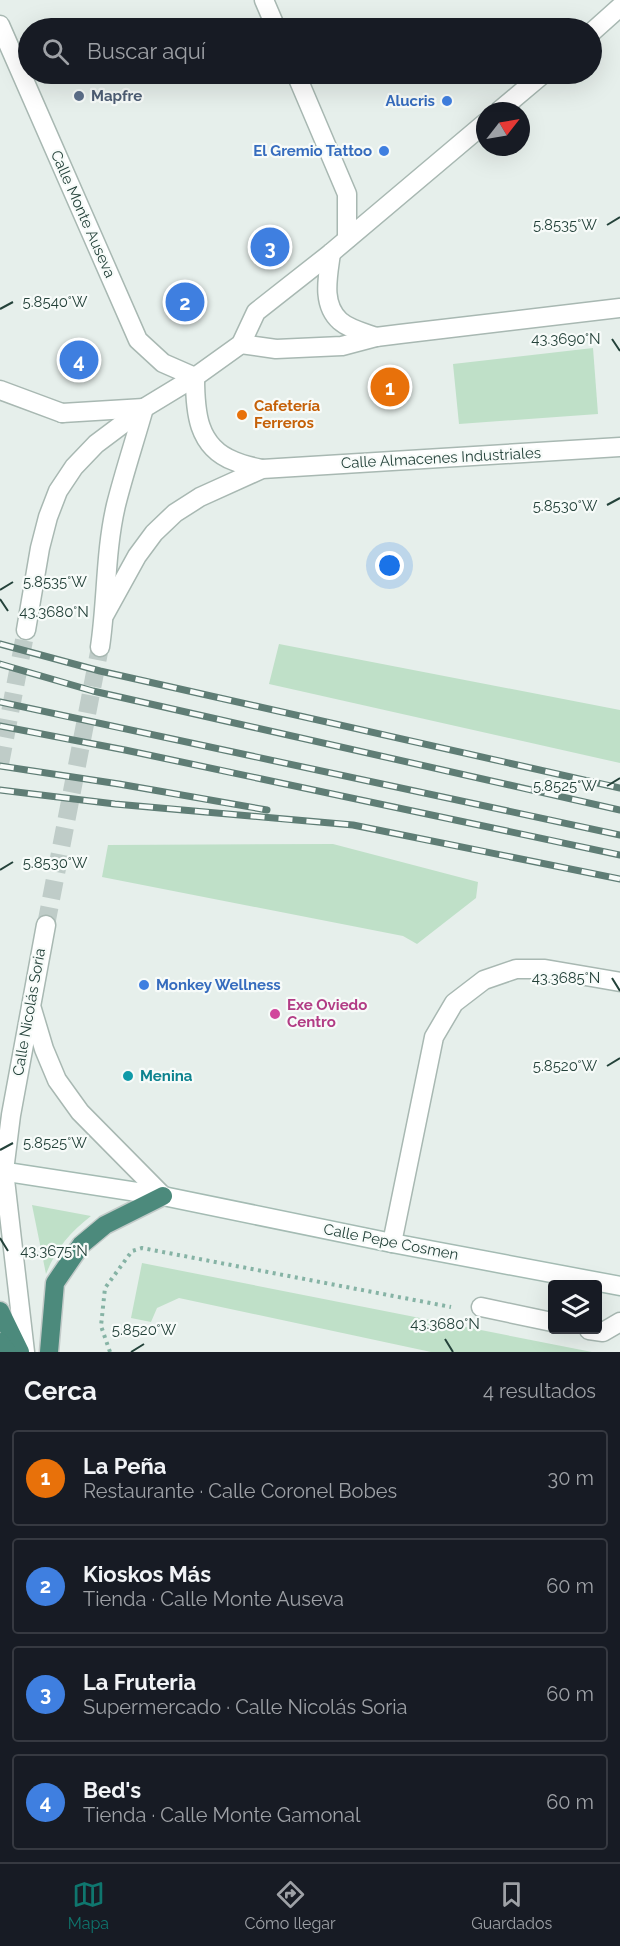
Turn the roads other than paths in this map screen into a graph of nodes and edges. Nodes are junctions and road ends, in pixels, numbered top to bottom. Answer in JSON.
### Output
{"nodes":[{"id":1,"x":264,"y":0,"type":"edge"},
{"id":2,"x":620,"y":8,"type":"edge"},
{"id":3,"x":272,"y":18,"type":"edge"},
{"id":4,"x":602,"y":23,"type":"edge"},
{"id":5,"x":0,"y":26,"type":"edge"},
{"id":6,"x":18,"y":67,"type":"edge"},
{"id":7,"x":25,"y":84,"type":"edge"},
{"id":8,"x":300,"y":84,"type":"edge"},
{"id":9,"x":531,"y":84,"type":"edge"},
{"id":10,"x":510,"y":102,"type":"edge"},
{"id":11,"x":476,"y":131,"type":"edge"},
{"id":12,"x":347,"y":239,"type":"junction"},
{"id":13,"x":331,"y":253,"type":"junction"},
{"id":14,"x":620,"y":308,"type":"edge"},
{"id":15,"x":375,"y":337,"type":"junction"},
{"id":16,"x":241,"y":344,"type":"junction"},
{"id":17,"x":195,"y":377,"type":"junction"},
{"id":18,"x":0,"y":390,"type":"edge"},
{"id":19,"x":144,"y":408,"type":"junction"},
{"id":20,"x":620,"y":447,"type":"edge"},
{"id":21,"x":262,"y":469,"type":"junction"},
{"id":22,"x":105,"y":614,"type":"junction"},
{"id":23,"x":26,"y":630,"type":"tunnel mouth"},
{"id":24,"x":100,"y":646,"type":"tunnel mouth"},
{"id":25,"x":46,"y":925,"type":"tunnel mouth"},
{"id":26,"x":620,"y":982,"type":"edge"},
{"id":27,"x":30,"y":1005,"type":"junction"},
{"id":28,"x":2,"y":1171,"type":"edge"},
{"id":29,"x":163,"y":1196,"type":"junction"},
{"id":30,"x":392,"y":1243,"type":"junction"},
{"id":31,"x":620,"y":1286,"type":"edge"},
{"id":32,"x":481,"y":1307,"type":"dead end"},
{"id":33,"x":0,"y":1311,"type":"edge"},
{"id":34,"x":548,"y":1321,"type":"edge"},
{"id":35,"x":620,"y":1322,"type":"edge"},
{"id":36,"x":602,"y":1332,"type":"edge"},
{"id":37,"x":0,"y":1342,"type":"edge"},
{"id":38,"x":7,"y":1352,"type":"edge"},
{"id":39,"x":20,"y":1352,"type":"edge"},
{"id":40,"x":25,"y":1352,"type":"edge"},
{"id":41,"x":49,"y":1352,"type":"edge"}],
"edges":[{"from":1,"to":3,"type":"street"},
{"from":2,"to":4,"type":"street"},
{"from":5,"to":6,"type":"street","name":"Calle Monte Auseva"},
{"from":7,"to":17,"type":"street","name":"Calle Monte Auseva"},
{"from":8,"to":12,"type":"street"},
{"from":9,"to":10,"type":"street"},
{"from":11,"to":12,"type":"street"},
{"from":12,"to":13,"type":"street"},
{"from":13,"to":15,"type":"street"},
{"from":13,"to":16,"type":"street"},
{"from":14,"to":15,"type":"street"},
{"from":15,"to":16,"type":"street"},
{"from":16,"to":17,"type":"street"},
{"from":17,"to":19,"type":"street"},
{"from":17,"to":21,"type":"street","name":"Calle Almacenes Industriales"},
{"from":18,"to":19,"type":"street"},
{"from":19,"to":22,"type":"street"},
{"from":19,"to":23,"type":"street"},
{"from":20,"to":21,"type":"street","name":"Calle Almacenes Industriales"},
{"from":21,"to":22,"type":"street","name":"Calle Almacenes Industriales"},
{"from":22,"to":24,"type":"street"},
{"from":25,"to":27,"type":"street","name":"Calle Nicolás Soria"},
{"from":26,"to":30,"type":"street"},
{"from":27,"to":28,"type":"street","name":"Calle Nicolás Soria"},
{"from":27,"to":29,"type":"street"},
{"from":28,"to":29,"type":"street","name":"Calle Pepe Cosmen"},
{"from":28,"to":40,"type":"street","name":"Calle Nicolás Soria"},
{"from":29,"to":30,"type":"street","name":"Calle Pepe Cosmen"},
{"from":29,"to":41,"type":"highway"},
{"from":30,"to":31,"type":"street","name":"Calle Pepe Cosmen"},
{"from":32,"to":34,"type":"street"},
{"from":33,"to":39,"type":"highway"},
{"from":35,"to":36,"type":"street"},
{"from":37,"to":38,"type":"highway"}]}
